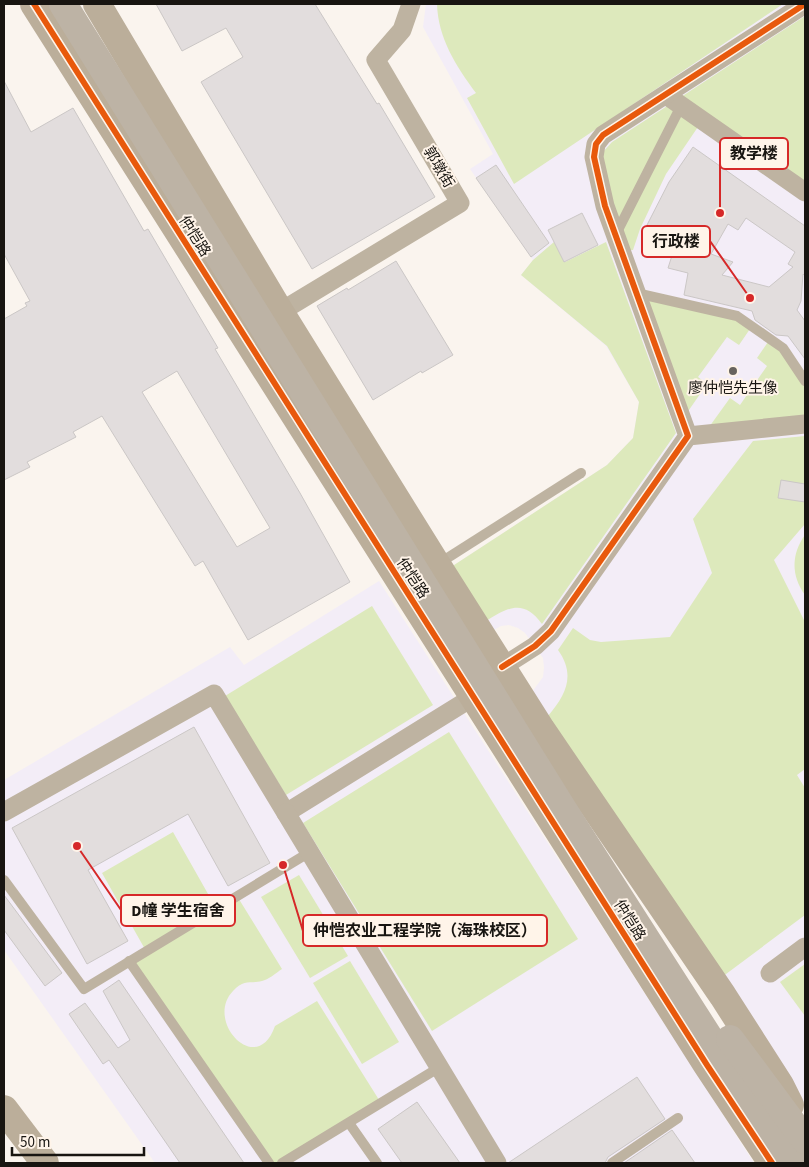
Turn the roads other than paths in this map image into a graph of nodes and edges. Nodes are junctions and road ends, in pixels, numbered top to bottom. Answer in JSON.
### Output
{"nodes":[{"id":1,"x":34,"y":4,"type":"edge"},
{"id":2,"x":98,"y":4,"type":"edge"},
{"id":3,"x":411,"y":4,"type":"edge"},
{"id":4,"x":65,"y":7,"type":"edge"},
{"id":5,"x":802,"y":12,"type":"edge"},
{"id":6,"x":666,"y":95,"type":"junction"},
{"id":7,"x":681,"y":106,"type":"junction"},
{"id":8,"x":805,"y":192,"type":"edge"},
{"id":9,"x":615,"y":236,"type":"junction"},
{"id":10,"x":636,"y":293,"type":"junction"},
{"id":11,"x":280,"y":312,"type":"junction"},
{"id":12,"x":805,"y":381,"type":"edge"},
{"id":13,"x":805,"y":424,"type":"edge"},
{"id":14,"x":688,"y":436,"type":"junction"},
{"id":15,"x":581,"y":474,"type":"dead end"},
{"id":16,"x":437,"y":565,"type":"junction"},
{"id":17,"x":502,"y":667,"type":"junction"},
{"id":18,"x":473,"y":696,"type":"junction"},
{"id":19,"x":564,"y":811,"type":"junction"},
{"id":20,"x":4,"y":812,"type":"edge"},
{"id":21,"x":286,"y":813,"type":"junction"},
{"id":22,"x":310,"y":852,"type":"junction"},
{"id":23,"x":4,"y":880,"type":"edge"},
{"id":24,"x":805,"y":947,"type":"edge"},
{"id":25,"x":130,"y":961,"type":"junction"},
{"id":26,"x":770,"y":973,"type":"dead end"},
{"id":27,"x":440,"y":1068,"type":"junction"},
{"id":28,"x":4,"y":1109,"type":"edge"},
{"id":29,"x":678,"y":1118,"type":"dead end"},
{"id":30,"x":349,"y":1122,"type":"junction"},
{"id":31,"x":805,"y":1139,"type":"edge"},
{"id":32,"x":45,"y":1163,"type":"edge"},
{"id":33,"x":269,"y":1163,"type":"edge"},
{"id":34,"x":282,"y":1163,"type":"edge"},
{"id":35,"x":377,"y":1163,"type":"edge"},
{"id":36,"x":498,"y":1163,"type":"edge"},
{"id":37,"x":612,"y":1163,"type":"edge"},
{"id":38,"x":772,"y":1163,"type":"edge"},
{"id":39,"x":794,"y":1163,"type":"edge"}],
"edges":[{"from":1,"to":18,"type":"main road","name":"仲恺路"},
{"from":2,"to":11,"type":"main road","name":"仲恺路"},
{"from":3,"to":11,"type":"street","name":"郭墩街"},
{"from":4,"to":19,"type":"highway"},
{"from":5,"to":6,"type":"street"},
{"from":6,"to":7,"type":"street"},
{"from":6,"to":9,"type":"street"},
{"from":7,"to":8,"type":"street"},
{"from":7,"to":9,"type":"lane"},
{"from":9,"to":10,"type":"street"},
{"from":10,"to":12,"type":"lane"},
{"from":10,"to":14,"type":"street"},
{"from":11,"to":16,"type":"main road","name":"仲恺路"},
{"from":13,"to":14,"type":"street"},
{"from":14,"to":17,"type":"street"},
{"from":15,"to":16,"type":"lane"},
{"from":16,"to":17,"type":"main road","name":"仲恺路"},
{"from":17,"to":31,"type":"main road","name":"仲恺路"},
{"from":18,"to":21,"type":"street"},
{"from":18,"to":38,"type":"main road","name":"仲恺路"},
{"from":19,"to":31,"type":"highway"},
{"from":19,"to":39,"type":"highway"},
{"from":20,"to":21,"type":"street"},
{"from":21,"to":22,"type":"street"},
{"from":22,"to":25,"type":"lane"},
{"from":22,"to":27,"type":"street"},
{"from":23,"to":25,"type":"lane"},
{"from":24,"to":26,"type":"street"},
{"from":25,"to":33,"type":"lane"},
{"from":27,"to":30,"type":"lane"},
{"from":27,"to":36,"type":"street"},
{"from":28,"to":32,"type":"main road"},
{"from":29,"to":37,"type":"lane"},
{"from":30,"to":34,"type":"lane"},
{"from":30,"to":35,"type":"lane"}]}
